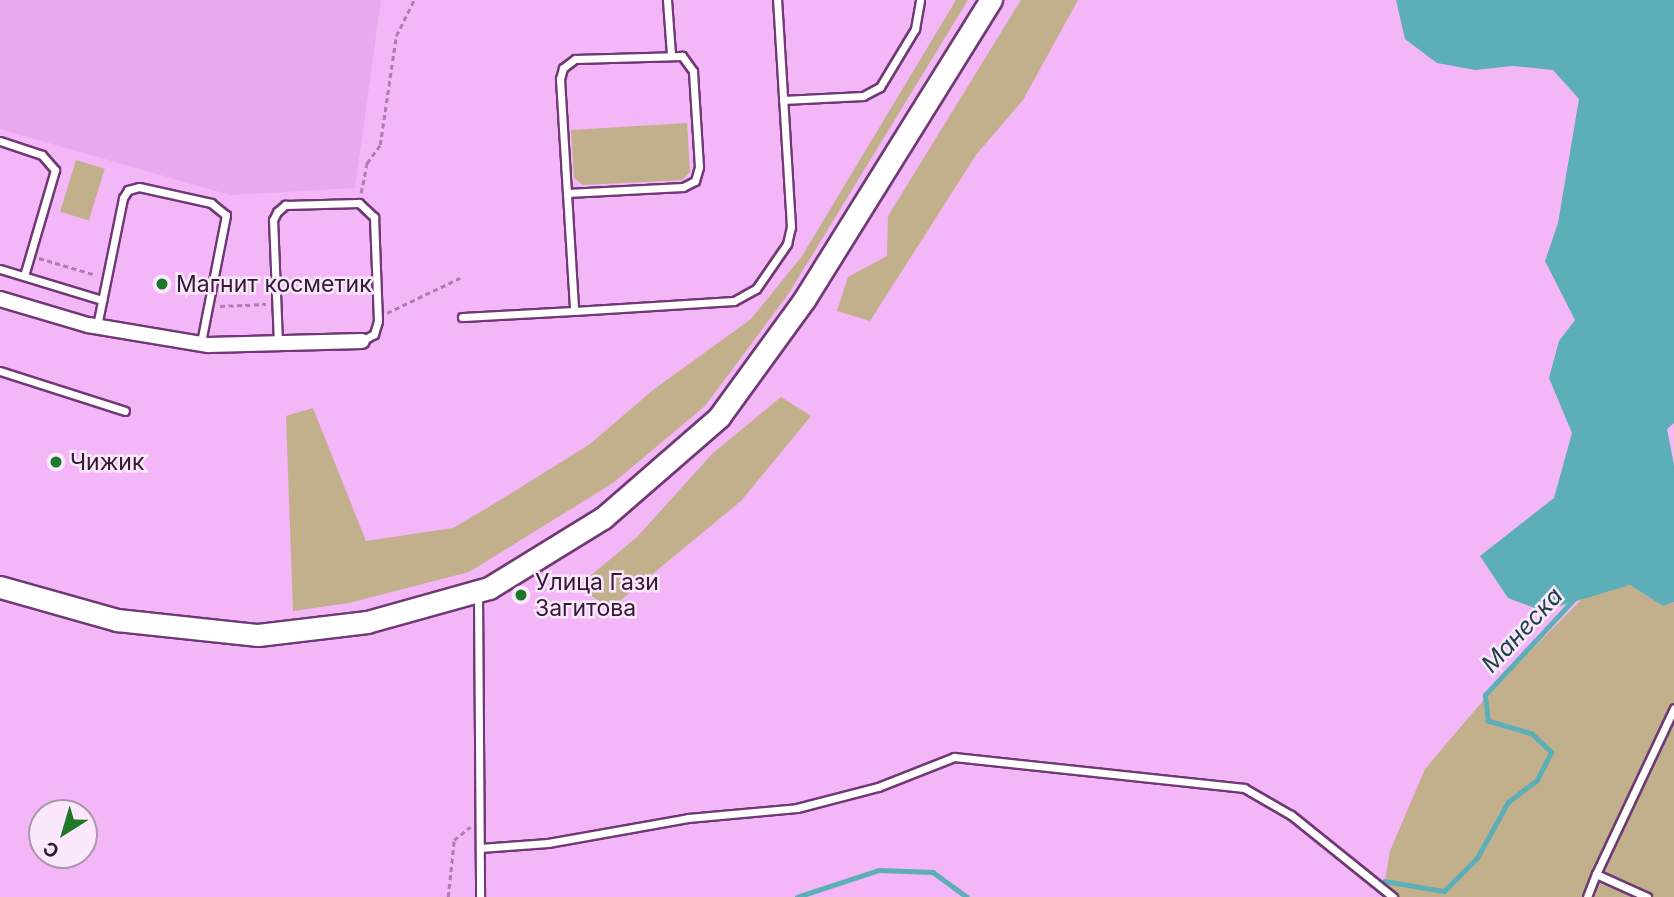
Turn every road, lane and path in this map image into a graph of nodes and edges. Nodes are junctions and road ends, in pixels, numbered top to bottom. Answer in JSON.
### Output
{"nodes":[{"id":1,"x":414,"y":0,"type":"edge"},
{"id":2,"x":667,"y":0,"type":"edge"},
{"id":3,"x":777,"y":0,"type":"edge"},
{"id":4,"x":920,"y":0,"type":"edge"},
{"id":5,"x":991,"y":0,"type":"edge"},
{"id":6,"x":671,"y":54,"type":"junction"},
{"id":7,"x":783,"y":100,"type":"junction"},
{"id":8,"x":0,"y":141,"type":"edge"},
{"id":9,"x":567,"y":193,"type":"junction"},
{"id":10,"x":359,"y":203,"type":"junction"},
{"id":11,"x":31,"y":255,"type":"junction"},
{"id":12,"x":0,"y":269,"type":"edge"},
{"id":13,"x":24,"y":276,"type":"junction"},
{"id":14,"x":106,"y":278,"type":"junction"},
{"id":15,"x":460,"y":278,"type":"dead end"},
{"id":16,"x":0,"y":299,"type":"edge"},
{"id":17,"x":102,"y":300,"type":"junction"},
{"id":18,"x":276,"y":304,"type":"junction"},
{"id":19,"x":209,"y":306,"type":"junction"},
{"id":20,"x":574,"y":311,"type":"junction"},
{"id":21,"x":378,"y":317,"type":"junction"},
{"id":22,"x":462,"y":317,"type":"dead end"},
{"id":23,"x":97,"y":326,"type":"junction"},
{"id":24,"x":362,"y":341,"type":"joint"},
{"id":25,"x":201,"y":343,"type":"junction"},
{"id":26,"x":278,"y":344,"type":"junction"},
{"id":27,"x":0,"y":371,"type":"edge"},
{"id":28,"x":125,"y":411,"type":"dead end"},
{"id":29,"x":0,"y":587,"type":"edge"},
{"id":30,"x":478,"y":591,"type":"junction"},
{"id":31,"x":1674,"y":708,"type":"edge"},
{"id":32,"x":481,"y":818,"type":"junction"},
{"id":33,"x":480,"y":848,"type":"junction"},
{"id":34,"x":1596,"y":874,"type":"junction"},
{"id":35,"x":448,"y":897,"type":"edge"},
{"id":36,"x":480,"y":897,"type":"edge"},
{"id":37,"x":1393,"y":897,"type":"edge"},
{"id":38,"x":1587,"y":897,"type":"edge"},
{"id":39,"x":1647,"y":897,"type":"edge"}],
"edges":[{"from":1,"to":10,"type":"path"},
{"from":2,"to":6,"type":"lane"},
{"from":3,"to":7,"type":"lane"},
{"from":4,"to":7,"type":"lane"},
{"from":5,"to":30,"type":"main road"},
{"from":6,"to":9,"type":"lane"},
{"from":6,"to":9,"type":"lane"},
{"from":7,"to":20,"type":"lane"},
{"from":8,"to":11,"type":"lane"},
{"from":9,"to":20,"type":"lane"},
{"from":10,"to":18,"type":"lane"},
{"from":10,"to":21,"type":"lane"},
{"from":11,"to":13,"type":"lane"},
{"from":11,"to":14,"type":"path"},
{"from":12,"to":13,"type":"lane"},
{"from":13,"to":17,"type":"lane"},
{"from":14,"to":17,"type":"lane"},
{"from":14,"to":19,"type":"lane"},
{"from":15,"to":21,"type":"path"},
{"from":16,"to":23,"type":"street"},
{"from":17,"to":23,"type":"lane"},
{"from":18,"to":19,"type":"path"},
{"from":18,"to":26,"type":"lane"},
{"from":19,"to":25,"type":"lane"},
{"from":20,"to":22,"type":"lane"},
{"from":21,"to":24,"type":"lane"},
{"from":23,"to":25,"type":"street"},
{"from":24,"to":26,"type":"street"},
{"from":25,"to":26,"type":"street"},
{"from":27,"to":28,"type":"lane"},
{"from":29,"to":30,"type":"main road"},
{"from":30,"to":32,"type":"lane"},
{"from":31,"to":34,"type":"lane"},
{"from":32,"to":33,"type":"lane"},
{"from":32,"to":35,"type":"path"},
{"from":33,"to":36,"type":"lane"},
{"from":33,"to":37,"type":"lane"},
{"from":34,"to":38,"type":"lane"},
{"from":34,"to":39,"type":"lane"}]}
